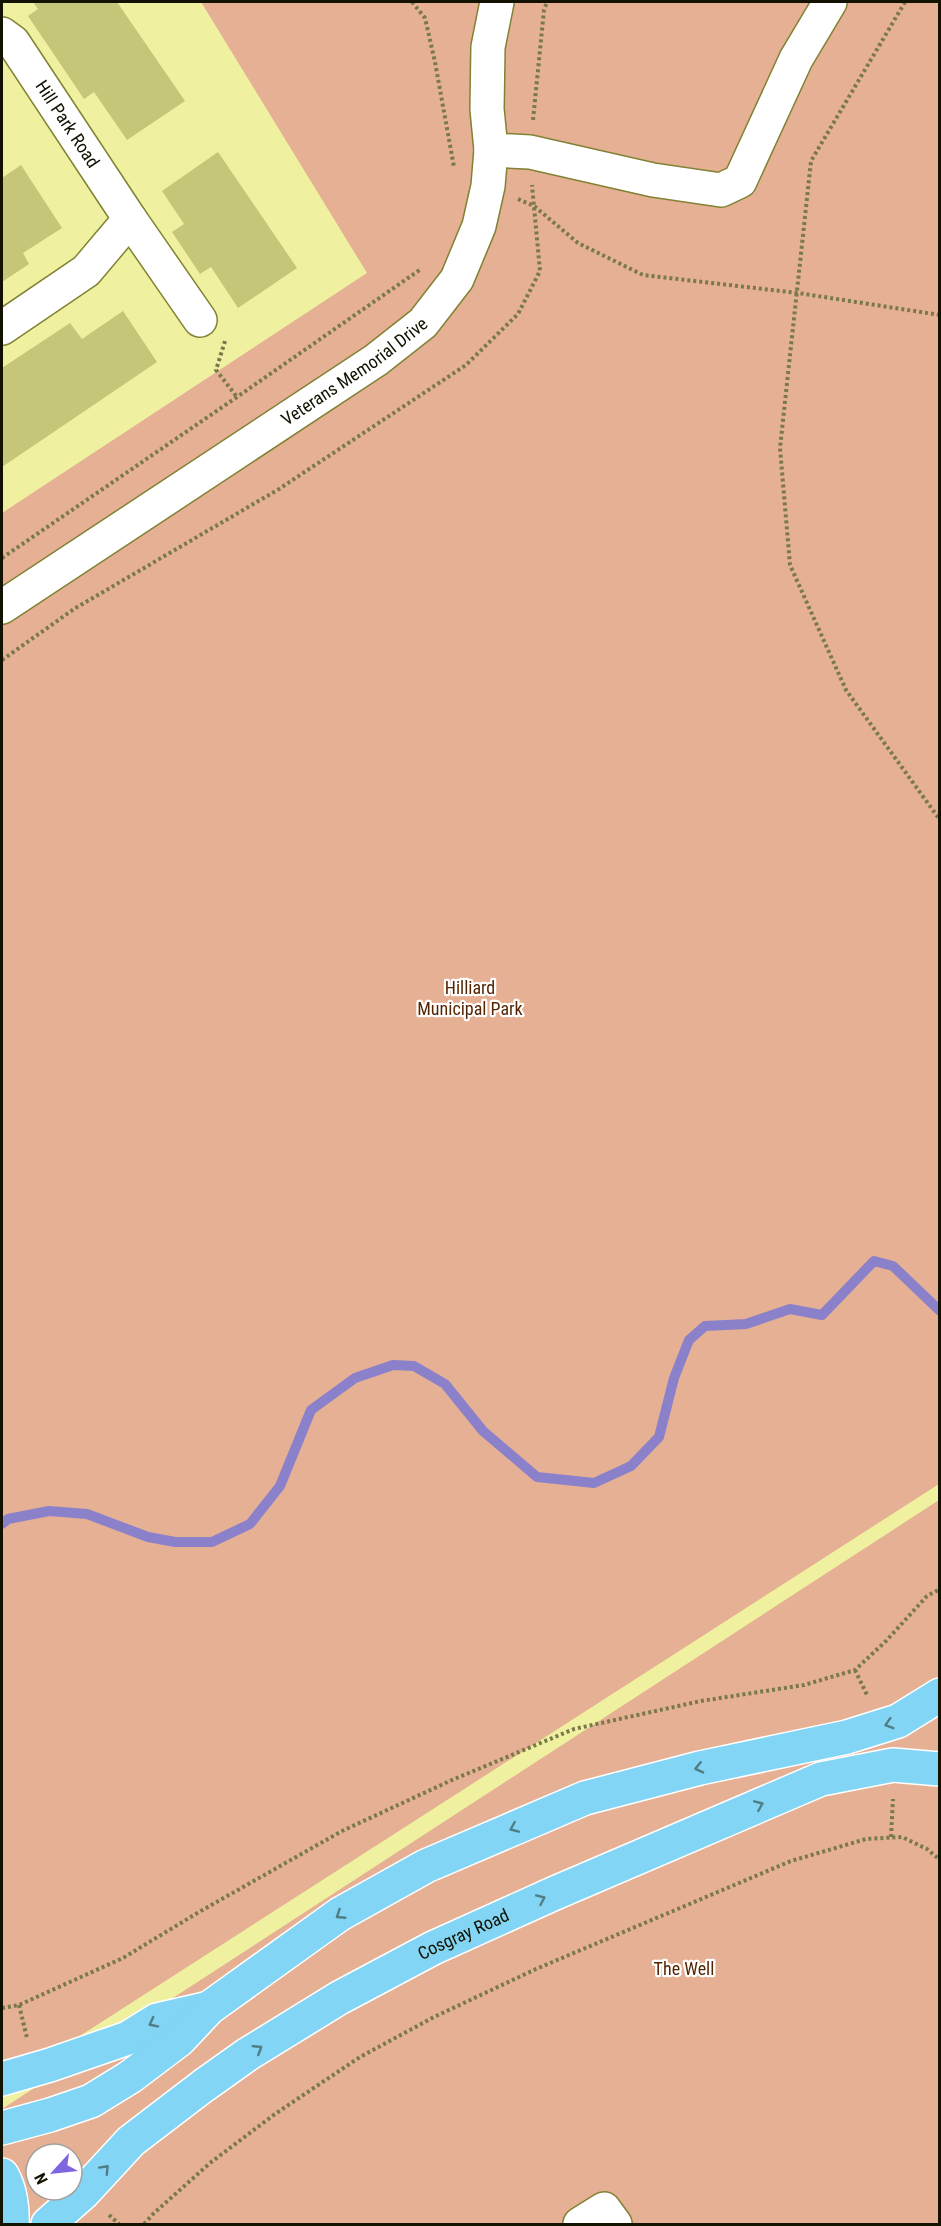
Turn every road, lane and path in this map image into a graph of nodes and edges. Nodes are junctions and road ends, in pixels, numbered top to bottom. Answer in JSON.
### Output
{"nodes":[{"id":1,"x":412,"y":2,"type":"edge"},
{"id":2,"x":497,"y":2,"type":"edge"},
{"id":3,"x":830,"y":2,"type":"edge"},
{"id":4,"x":905,"y":2,"type":"edge"},
{"id":5,"x":2,"y":34,"type":"edge"},
{"id":6,"x":491,"y":150,"type":"junction"},
{"id":7,"x":456,"y":176,"type":"dead end"},
{"id":8,"x":534,"y":206,"type":"dead end"},
{"id":9,"x":130,"y":219,"type":"junction"},
{"id":10,"x":426,"y":265,"type":"dead end"},
{"id":11,"x":798,"y":293,"type":"junction"},
{"id":12,"x":939,"y":315,"type":"edge"},
{"id":13,"x":200,"y":320,"type":"joint"},
{"id":14,"x":2,"y":328,"type":"edge"},
{"id":15,"x":237,"y":397,"type":"junction"},
{"id":16,"x":2,"y":558,"type":"edge"},
{"id":17,"x":2,"y":607,"type":"edge"},
{"id":18,"x":939,"y":820,"type":"edge"},
{"id":19,"x":939,"y":1589,"type":"edge"},
{"id":20,"x":855,"y":1671,"type":"junction"},
{"id":21,"x":939,"y":1695,"type":"edge"},
{"id":22,"x":870,"y":1702,"type":"dead end"},
{"id":23,"x":939,"y":1769,"type":"edge"},
{"id":24,"x":893,"y":1794,"type":"dead end"},
{"id":25,"x":891,"y":1837,"type":"junction"},
{"id":26,"x":939,"y":1860,"type":"edge"},
{"id":27,"x":19,"y":2005,"type":"junction"},
{"id":28,"x":2,"y":2008,"type":"edge"},
{"id":29,"x":209,"y":2008,"type":"junction"},
{"id":30,"x":28,"y":2042,"type":"dead end"},
{"id":31,"x":2,"y":2079,"type":"edge"},
{"id":32,"x":2,"y":2128,"type":"edge"},
{"id":33,"x":2,"y":2175,"type":"edge"},
{"id":34,"x":12,"y":2224,"type":"edge"},
{"id":35,"x":48,"y":2224,"type":"edge"},
{"id":36,"x":144,"y":2224,"type":"edge"},
{"id":37,"x":580,"y":2224,"type":"edge"},
{"id":38,"x":615,"y":2224,"type":"edge"}],
"edges":[{"from":1,"to":7,"type":"path"},
{"from":2,"to":6,"type":"street","name":"Veterans Memorial Drive"},
{"from":3,"to":6,"type":"street"},
{"from":4,"to":11,"type":"path"},
{"from":5,"to":9,"type":"street","name":"Hill Park Road"},
{"from":6,"to":17,"type":"street","name":"Veterans Memorial Drive"},
{"from":8,"to":11,"type":"path"},
{"from":9,"to":13,"type":"street","name":"Hill Park Road"},
{"from":9,"to":14,"type":"street"},
{"from":10,"to":15,"type":"path"},
{"from":11,"to":12,"type":"path"},
{"from":11,"to":18,"type":"path"},
{"from":13,"to":15,"type":"path"},
{"from":15,"to":16,"type":"path"},
{"from":19,"to":20,"type":"path"},
{"from":20,"to":22,"type":"path"},
{"from":20,"to":27,"type":"path"},
{"from":21,"to":29,"type":"main road","one_way":true},
{"from":35,"to":23,"type":"main road","name":"Cosgray Road","one_way":true},
{"from":24,"to":25,"type":"path"},
{"from":25,"to":26,"type":"path"},
{"from":25,"to":36,"type":"path"},
{"from":27,"to":28,"type":"path"},
{"from":27,"to":30,"type":"path"},
{"from":29,"to":31,"type":"main road","one_way":true},
{"from":29,"to":32,"type":"main road"},
{"from":33,"to":34,"type":"main road"},
{"from":37,"to":38,"type":"street"}]}
